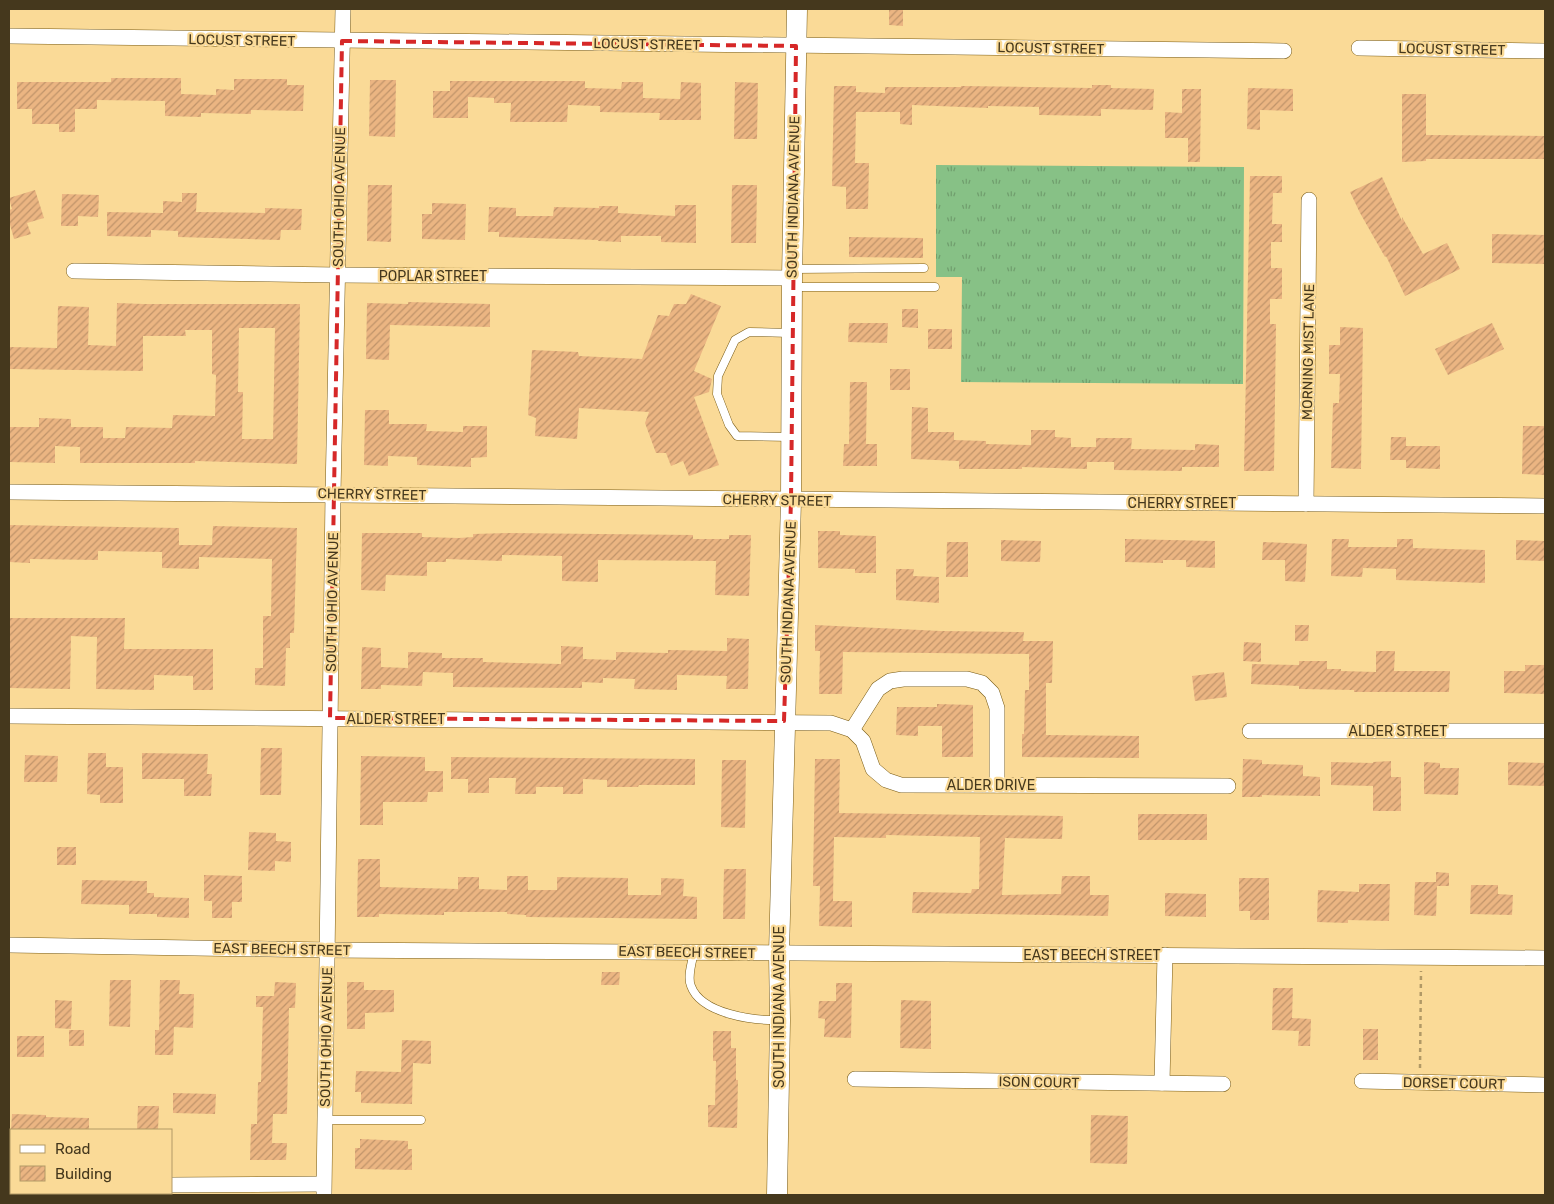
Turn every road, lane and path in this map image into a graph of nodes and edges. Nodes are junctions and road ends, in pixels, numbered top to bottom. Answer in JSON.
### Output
{"nodes":[{"id":1,"x":342,"y":9,"type":"edge"},
{"id":2,"x":796,"y":9,"type":"edge"},
{"id":3,"x":9,"y":36,"type":"edge"},
{"id":4,"x":342,"y":41,"type":"junction"},
{"id":5,"x":796,"y":46,"type":"junction"},
{"id":6,"x":1359,"y":48,"type":"dead end"},
{"id":7,"x":1284,"y":51,"type":"dead end"},
{"id":8,"x":1545,"y":51,"type":"edge"},
{"id":9,"x":1310,"y":200,"type":"dead end"},
{"id":10,"x":924,"y":268,"type":"dead end"},
{"id":11,"x":74,"y":271,"type":"dead end"},
{"id":12,"x":337,"y":275,"type":"junction"},
{"id":13,"x":792,"y":278,"type":"junction"},
{"id":14,"x":935,"y":287,"type":"dead end"},
{"id":15,"x":792,"y":333,"type":"junction"},
{"id":16,"x":792,"y":437,"type":"junction"},
{"id":17,"x":9,"y":492,"type":"edge"},
{"id":18,"x":334,"y":494,"type":"junction"},
{"id":19,"x":792,"y":500,"type":"junction"},
{"id":20,"x":1306,"y":504,"type":"junction"},
{"id":21,"x":1545,"y":506,"type":"edge"},
{"id":22,"x":9,"y":716,"type":"edge"},
{"id":23,"x":330,"y":718,"type":"junction"},
{"id":24,"x":784,"y":721,"type":"junction"},
{"id":25,"x":852,"y":730,"type":"junction"},
{"id":26,"x":1545,"y":730,"type":"edge"},
{"id":27,"x":1250,"y":731,"type":"dead end"},
{"id":28,"x":998,"y":785,"type":"junction"},
{"id":29,"x":1228,"y":786,"type":"dead end"},
{"id":30,"x":9,"y":945,"type":"edge"},
{"id":31,"x":327,"y":950,"type":"junction"},
{"id":32,"x":694,"y":952,"type":"junction"},
{"id":33,"x":779,"y":953,"type":"junction"},
{"id":34,"x":1165,"y":955,"type":"junction"},
{"id":35,"x":1422,"y":957,"type":"junction"},
{"id":36,"x":1545,"y":958,"type":"edge"},
{"id":37,"x":780,"y":1020,"type":"junction"},
{"id":38,"x":855,"y":1079,"type":"dead end"},
{"id":39,"x":1362,"y":1081,"type":"dead end"},
{"id":40,"x":1420,"y":1082,"type":"junction"},
{"id":41,"x":1162,"y":1083,"type":"junction"},
{"id":42,"x":1223,"y":1084,"type":"dead end"},
{"id":43,"x":1545,"y":1085,"type":"edge"},
{"id":44,"x":324,"y":1120,"type":"junction"},
{"id":45,"x":421,"y":1120,"type":"dead end"},
{"id":46,"x":172,"y":1185,"type":"edge"},
{"id":47,"x":323,"y":1190,"type":"edge"},
{"id":48,"x":777,"y":1195,"type":"edge"}],
"edges":[{"from":1,"to":4,"type":"street","name":"SOUTH OHIO AVENUE"},
{"from":2,"to":5,"type":"main road","name":"SOUTH INDIANA AVENUE"},
{"from":3,"to":4,"type":"street","name":"LOCUST STREET"},
{"from":4,"to":5,"type":"street","name":"LOCUST STREET"},
{"from":4,"to":12,"type":"street","name":"SOUTH OHIO AVENUE"},
{"from":5,"to":7,"type":"street","name":"LOCUST STREET"},
{"from":5,"to":13,"type":"main road","name":"SOUTH INDIANA AVENUE"},
{"from":6,"to":8,"type":"street","name":"LOCUST STREET"},
{"from":9,"to":20,"type":"street","name":"MORNING MIST LANE"},
{"from":10,"to":13,"type":"lane"},
{"from":11,"to":12,"type":"street","name":"POPLAR STREET"},
{"from":12,"to":13,"type":"street","name":"POPLAR STREET"},
{"from":12,"to":18,"type":"street","name":"SOUTH OHIO AVENUE"},
{"from":13,"to":14,"type":"lane"},
{"from":13,"to":15,"type":"main road","name":"SOUTH INDIANA AVENUE"},
{"from":15,"to":16,"type":"main road","name":"SOUTH INDIANA AVENUE"},
{"from":15,"to":16,"type":"lane"},
{"from":16,"to":19,"type":"main road","name":"SOUTH INDIANA AVENUE"},
{"from":17,"to":18,"type":"street","name":"CHERRY STREET"},
{"from":18,"to":19,"type":"street","name":"CHERRY STREET"},
{"from":18,"to":23,"type":"street","name":"SOUTH OHIO AVENUE"},
{"from":19,"to":20,"type":"street","name":"CHERRY STREET"},
{"from":19,"to":24,"type":"main road","name":"SOUTH INDIANA AVENUE"},
{"from":20,"to":21,"type":"street","name":"CHERRY STREET"},
{"from":22,"to":23,"type":"street","name":"ALDER STREET"},
{"from":23,"to":24,"type":"street","name":"ALDER STREET"},
{"from":23,"to":31,"type":"street","name":"SOUTH OHIO AVENUE"},
{"from":24,"to":25,"type":"street"},
{"from":24,"to":33,"type":"main road","name":"SOUTH INDIANA AVENUE"},
{"from":25,"to":28,"type":"street","name":"ALDER DRIVE"},
{"from":25,"to":28,"type":"street"},
{"from":26,"to":27,"type":"street","name":"ALDER STREET"},
{"from":28,"to":29,"type":"street","name":"ALDER DRIVE"},
{"from":30,"to":31,"type":"street","name":"EAST BEECH STREET"},
{"from":31,"to":32,"type":"street","name":"EAST BEECH STREET"},
{"from":31,"to":44,"type":"street","name":"SOUTH OHIO AVENUE"},
{"from":32,"to":33,"type":"street","name":"EAST BEECH STREET"},
{"from":32,"to":37,"type":"lane"},
{"from":33,"to":34,"type":"street","name":"EAST BEECH STREET"},
{"from":33,"to":37,"type":"main road","name":"SOUTH INDIANA AVENUE"},
{"from":34,"to":35,"type":"street","name":"EAST BEECH STREET"},
{"from":34,"to":41,"type":"street"},
{"from":35,"to":36,"type":"street","name":"EAST BEECH STREET"},
{"from":35,"to":40,"type":"path"},
{"from":37,"to":48,"type":"main road","name":"SOUTH INDIANA AVENUE"},
{"from":38,"to":41,"type":"street","name":"ISON COURT"},
{"from":39,"to":40,"type":"street","name":"DORSET COURT"},
{"from":40,"to":43,"type":"street","name":"DORSET COURT"},
{"from":41,"to":42,"type":"street","name":"ISON COURT"},
{"from":44,"to":45,"type":"lane"},
{"from":44,"to":47,"type":"street","name":"SOUTH OHIO AVENUE"},
{"from":46,"to":47,"type":"street"}]}
